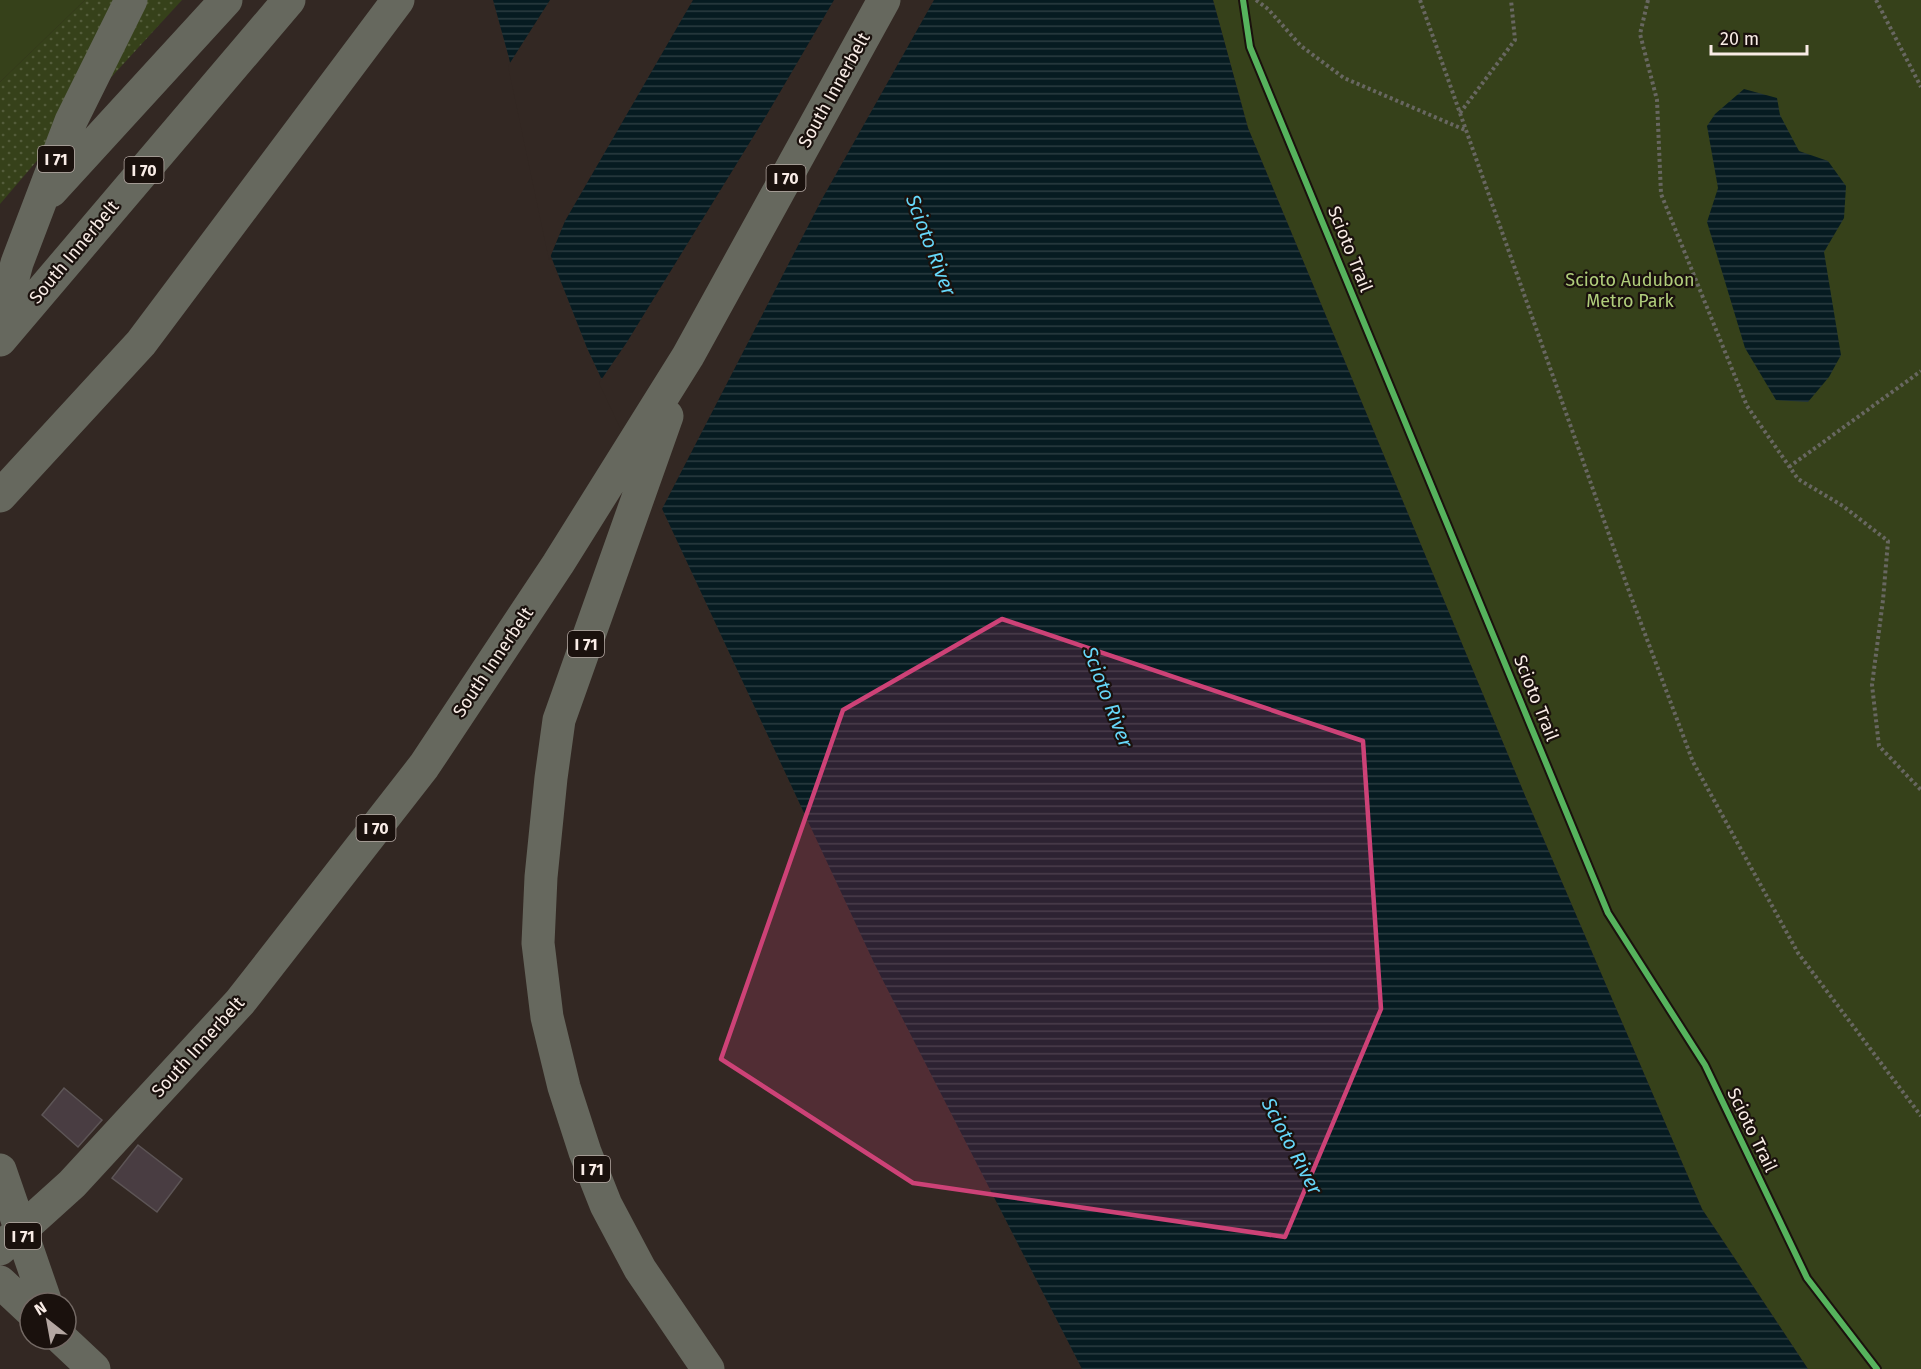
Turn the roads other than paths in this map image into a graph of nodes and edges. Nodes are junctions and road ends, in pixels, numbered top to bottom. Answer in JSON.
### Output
{"nodes":[{"id":1,"x":131,"y":0,"type":"edge"},
{"id":2,"x":226,"y":0,"type":"edge"},
{"id":3,"x":289,"y":0,"type":"edge"},
{"id":4,"x":398,"y":0,"type":"edge"},
{"id":5,"x":884,"y":0,"type":"edge"},
{"id":6,"x":0,"y":245,"type":"edge"},
{"id":7,"x":0,"y":326,"type":"edge"},
{"id":8,"x":0,"y":340,"type":"edge"},
{"id":9,"x":688,"y":356,"type":"junction"},
{"id":10,"x":0,"y":496,"type":"edge"},
{"id":11,"x":0,"y":1170,"type":"edge"},
{"id":12,"x":0,"y":1250,"type":"edge"},
{"id":13,"x":0,"y":1282,"type":"edge"},
{"id":14,"x":42,"y":1291,"type":"edge"},
{"id":15,"x":18,"y":1299,"type":"edge"},
{"id":16,"x":64,"y":1351,"type":"edge"},
{"id":17,"x":74,"y":1351,"type":"edge"},
{"id":18,"x":70,"y":1369,"type":"edge"},
{"id":19,"x":94,"y":1369,"type":"edge"},
{"id":20,"x":708,"y":1369,"type":"edge"}],
"edges":[{"from":1,"to":7,"type":"highway","number":"I 71"},
{"from":2,"to":6,"type":"highway"},
{"from":3,"to":8,"type":"highway","name":"South Innerbelt","number":"I 70"},
{"from":4,"to":10,"type":"highway"},
{"from":5,"to":9,"type":"highway","name":"South Innerbelt","number":"I 70"},
{"from":9,"to":12,"type":"highway","name":"South Innerbelt","number":"I 70"},
{"from":9,"to":20,"type":"highway","number":"I 71"},
{"from":11,"to":14,"type":"highway","number":"I 71"},
{"from":13,"to":15,"type":"highway"},
{"from":16,"to":18,"type":"highway"},
{"from":17,"to":19,"type":"highway"}]}
